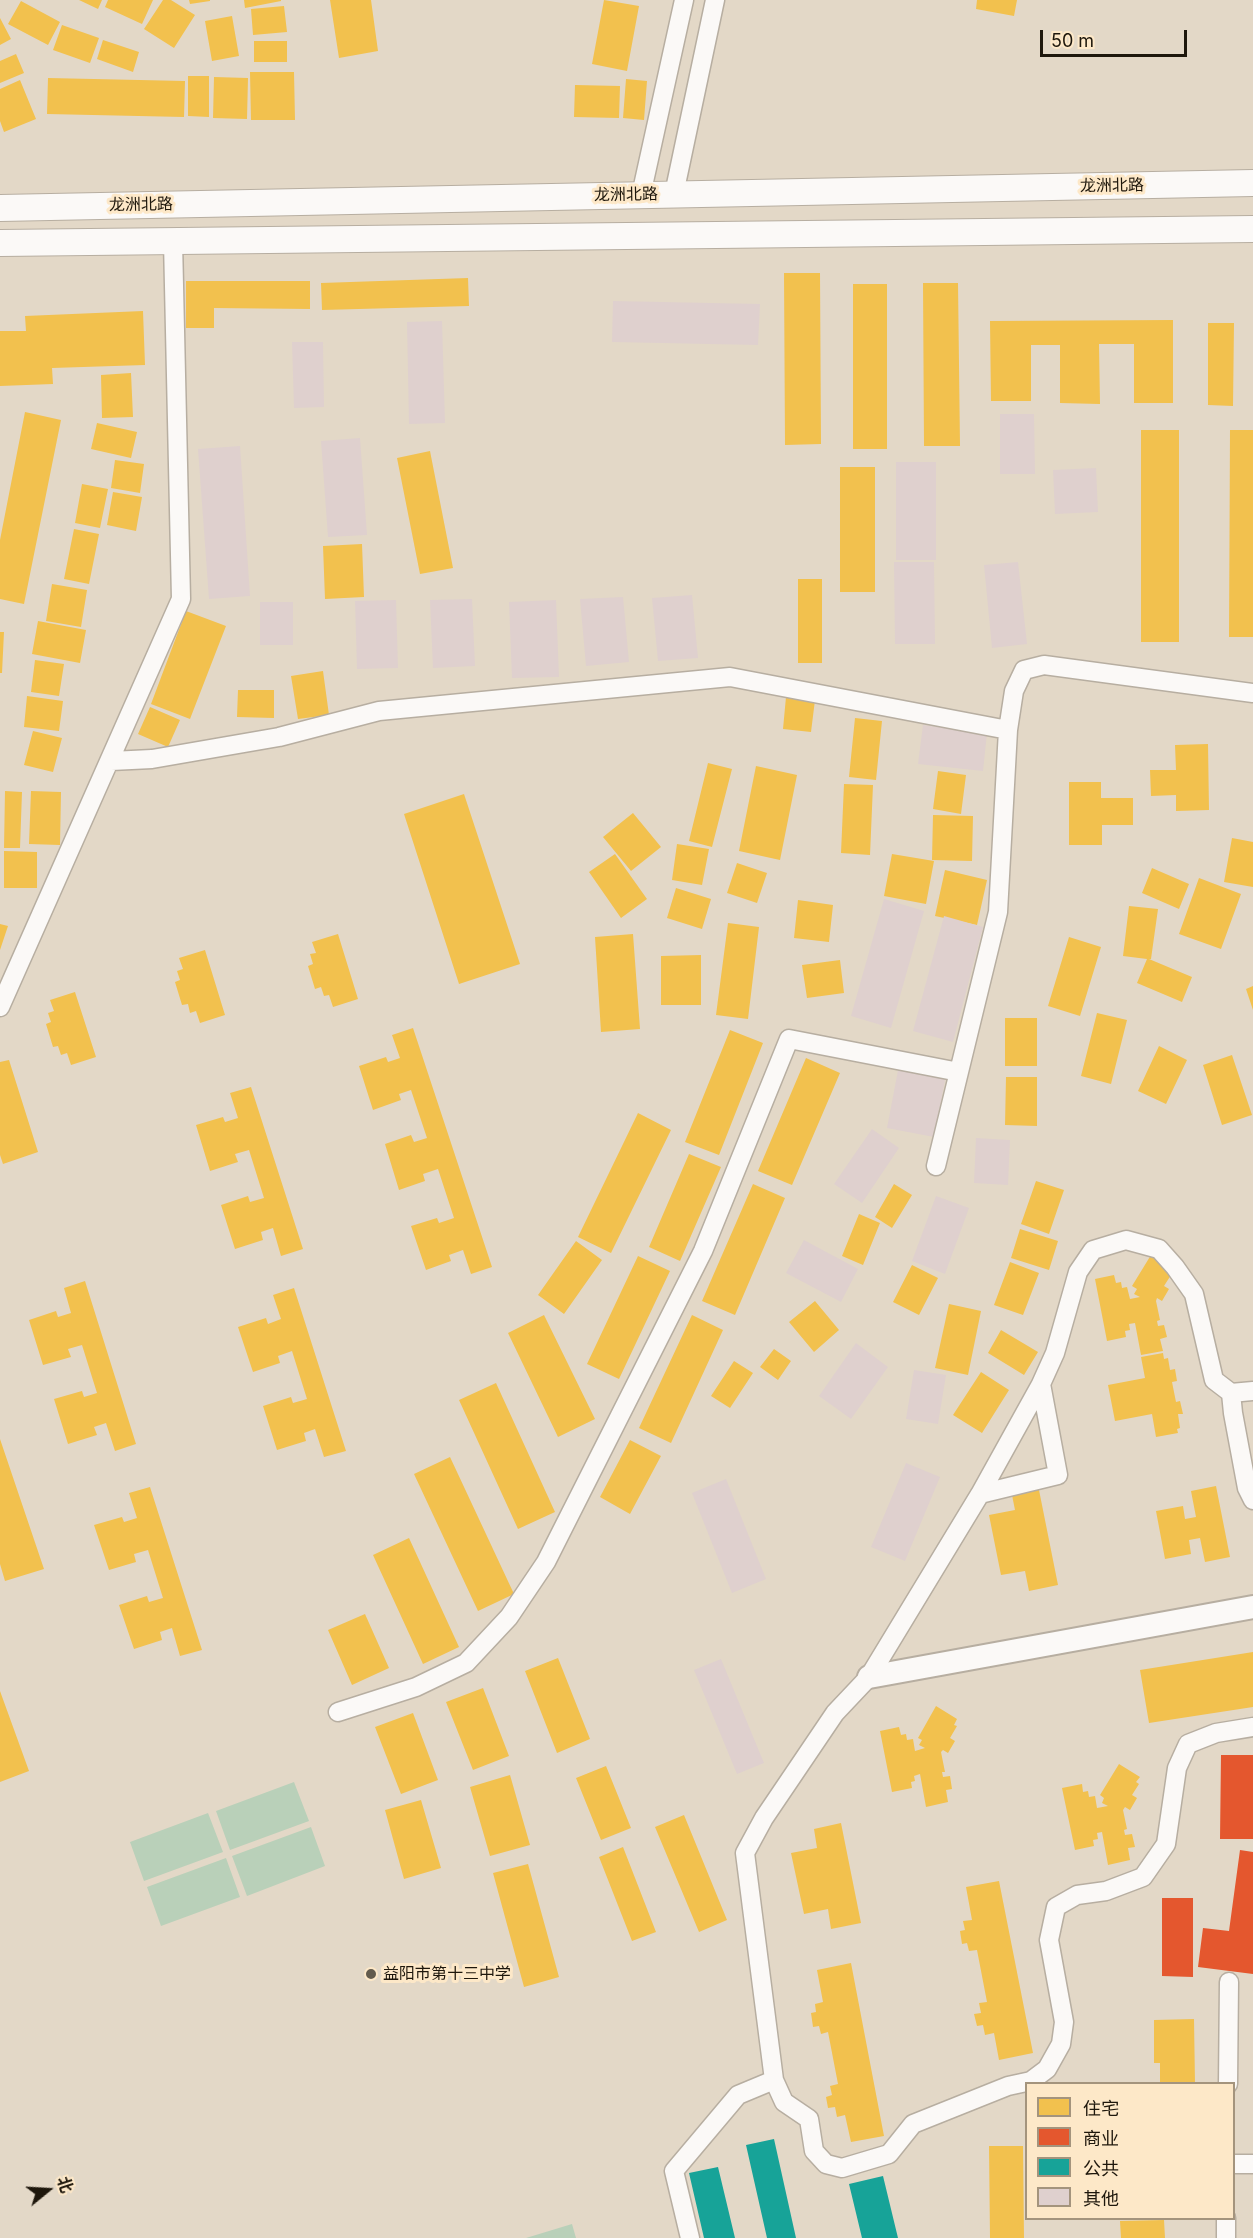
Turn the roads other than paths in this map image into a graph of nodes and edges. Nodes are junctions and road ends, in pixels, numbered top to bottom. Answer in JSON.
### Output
{"nodes":[{"id":1,"x":684,"y":0,"type":"edge"},
{"id":2,"x":715,"y":0,"type":"edge"},
{"id":3,"x":1253,"y":183,"type":"edge"},
{"id":4,"x":674,"y":194,"type":"junction"},
{"id":5,"x":642,"y":195,"type":"junction"},
{"id":6,"x":0,"y":208,"type":"edge"},
{"id":7,"x":1253,"y":229,"type":"edge"},
{"id":8,"x":173,"y":241,"type":"junction"},
{"id":9,"x":0,"y":243,"type":"edge"},
{"id":10,"x":1253,"y":693,"type":"edge"},
{"id":11,"x":1008,"y":730,"type":"junction"},
{"id":12,"x":111,"y":761,"type":"junction"},
{"id":13,"x":0,"y":1007,"type":"edge"},
{"id":14,"x":959,"y":1072,"type":"junction"},
{"id":15,"x":936,"y":1166,"type":"dead end"},
{"id":16,"x":1041,"y":1384,"type":"junction"},
{"id":17,"x":1253,"y":1391,"type":"edge"},
{"id":18,"x":1232,"y":1393,"type":"junction"},
{"id":19,"x":980,"y":1494,"type":"junction"},
{"id":20,"x":1253,"y":1500,"type":"edge"},
{"id":21,"x":1253,"y":1607,"type":"edge"},
{"id":22,"x":869,"y":1677,"type":"junction"},
{"id":23,"x":338,"y":1712,"type":"dead end"},
{"id":24,"x":1253,"y":1726,"type":"edge"},
{"id":25,"x":1229,"y":1982,"type":"dead end"},
{"id":26,"x":774,"y":2079,"type":"junction"},
{"id":27,"x":1025,"y":2082,"type":"edge"},
{"id":28,"x":1026,"y":2082,"type":"edge"},
{"id":29,"x":1228,"y":2082,"type":"edge"},
{"id":30,"x":1235,"y":2164,"type":"edge"},
{"id":31,"x":1253,"y":2164,"type":"edge"},
{"id":32,"x":1226,"y":2220,"type":"edge"},
{"id":33,"x":690,"y":2238,"type":"edge"},
{"id":34,"x":1226,"y":2238,"type":"edge"}],
"edges":[{"from":1,"to":5,"type":"street"},
{"from":2,"to":4,"type":"street"},
{"from":3,"to":4,"type":"main road","name":"龙洲北路"},
{"from":4,"to":5,"type":"main road","name":"龙洲北路"},
{"from":5,"to":6,"type":"main road","name":"龙洲北路"},
{"from":7,"to":8,"type":"main road"},
{"from":8,"to":9,"type":"main road"},
{"from":8,"to":12,"type":"street"},
{"from":10,"to":11,"type":"street"},
{"from":11,"to":12,"type":"street"},
{"from":11,"to":14,"type":"street"},
{"from":12,"to":13,"type":"street"},
{"from":14,"to":15,"type":"street"},
{"from":14,"to":23,"type":"street"},
{"from":16,"to":18,"type":"street"},
{"from":16,"to":19,"type":"street"},
{"from":16,"to":19,"type":"street"},
{"from":17,"to":18,"type":"street"},
{"from":18,"to":20,"type":"street"},
{"from":19,"to":22,"type":"street"},
{"from":21,"to":22,"type":"street"},
{"from":22,"to":26,"type":"street"},
{"from":24,"to":28,"type":"street"},
{"from":25,"to":29,"type":"street"},
{"from":26,"to":27,"type":"street"},
{"from":26,"to":33,"type":"street"},
{"from":30,"to":31,"type":"street"},
{"from":32,"to":34,"type":"street"}]}
